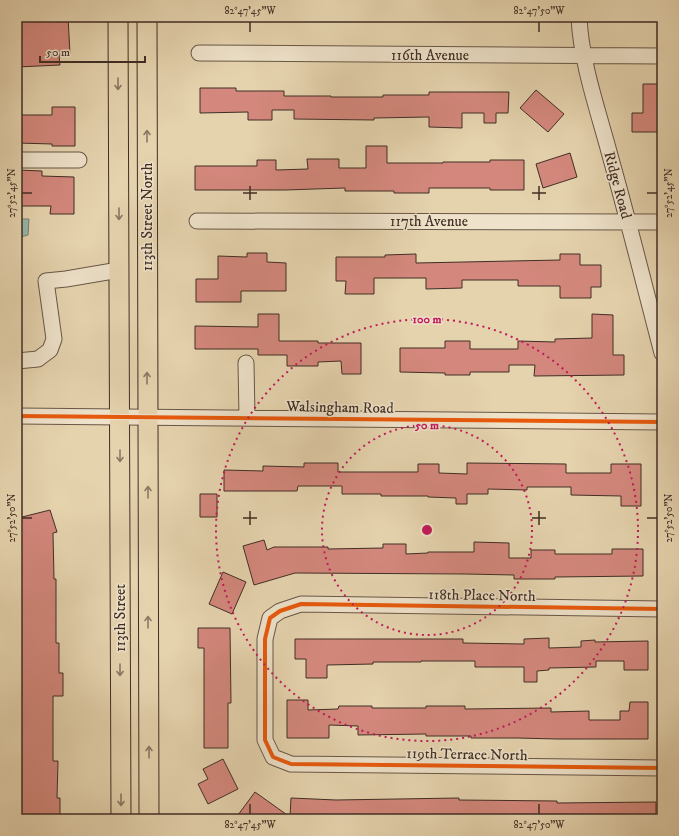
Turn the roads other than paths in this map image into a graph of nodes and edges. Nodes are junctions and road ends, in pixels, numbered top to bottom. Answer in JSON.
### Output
{"nodes":[{"id":1,"x":118,"y":17,"type":"edge"},
{"id":2,"x":147,"y":17,"type":"edge"},
{"id":3,"x":579,"y":17,"type":"edge"},
{"id":4,"x":199,"y":53,"type":"dead end"},
{"id":5,"x":584,"y":56,"type":"junction"},
{"id":6,"x":662,"y":56,"type":"edge"},
{"id":7,"x":17,"y":160,"type":"edge"},
{"id":8,"x":79,"y":160,"type":"dead end"},
{"id":9,"x":197,"y":221,"type":"dead end"},
{"id":10,"x":628,"y":222,"type":"junction"},
{"id":11,"x":662,"y":222,"type":"edge"},
{"id":12,"x":119,"y":270,"type":"junction"},
{"id":13,"x":658,"y":321,"type":"edge"},
{"id":14,"x":662,"y":353,"type":"edge"},
{"id":15,"x":17,"y":361,"type":"edge"},
{"id":16,"x":246,"y":363,"type":"dead end"},
{"id":17,"x":17,"y":416,"type":"edge"},
{"id":18,"x":120,"y":417,"type":"junction"},
{"id":19,"x":147,"y":417,"type":"junction"},
{"id":20,"x":247,"y":418,"type":"junction"},
{"id":21,"x":662,"y":422,"type":"edge"},
{"id":22,"x":662,"y":609,"type":"edge"},
{"id":23,"x":273,"y":757,"type":"joint"},
{"id":24,"x":662,"y":768,"type":"edge"},
{"id":25,"x":121,"y":819,"type":"edge"},
{"id":26,"x":149,"y":819,"type":"edge"}],
"edges":[{"from":1,"to":12,"type":"main road","name":"113th Street North","one_way":true},
{"from":19,"to":2,"type":"main road","name":"113th Street North","one_way":true},
{"from":3,"to":5,"type":"street","name":"Ridge Road"},
{"from":4,"to":5,"type":"street","name":"116th Avenue"},
{"from":5,"to":6,"type":"street","name":"116th Avenue"},
{"from":5,"to":10,"type":"street","name":"Ridge Road"},
{"from":7,"to":8,"type":"street"},
{"from":9,"to":10,"type":"street","name":"117th Avenue"},
{"from":10,"to":11,"type":"street","name":"117th Avenue"},
{"from":10,"to":13,"type":"street","name":"Ridge Road"},
{"from":12,"to":15,"type":"street"},
{"from":12,"to":18,"type":"main road","name":"113th Street North"},
{"from":13,"to":14,"type":"street","name":"Ridge Road"},
{"from":16,"to":20,"type":"street"},
{"from":17,"to":18,"type":"street","name":"Walsingham Road"},
{"from":18,"to":19,"type":"street","name":"Walsingham Road"},
{"from":18,"to":25,"type":"main road","name":"113th Street","one_way":true},
{"from":19,"to":20,"type":"street","name":"Walsingham Road"},
{"from":26,"to":19,"type":"main road","name":"113th Street","one_way":true},
{"from":20,"to":21,"type":"street","name":"Walsingham Road"},
{"from":22,"to":23,"type":"street","name":"118th Place North"},
{"from":23,"to":24,"type":"street","name":"119th Terrace North"}]}
